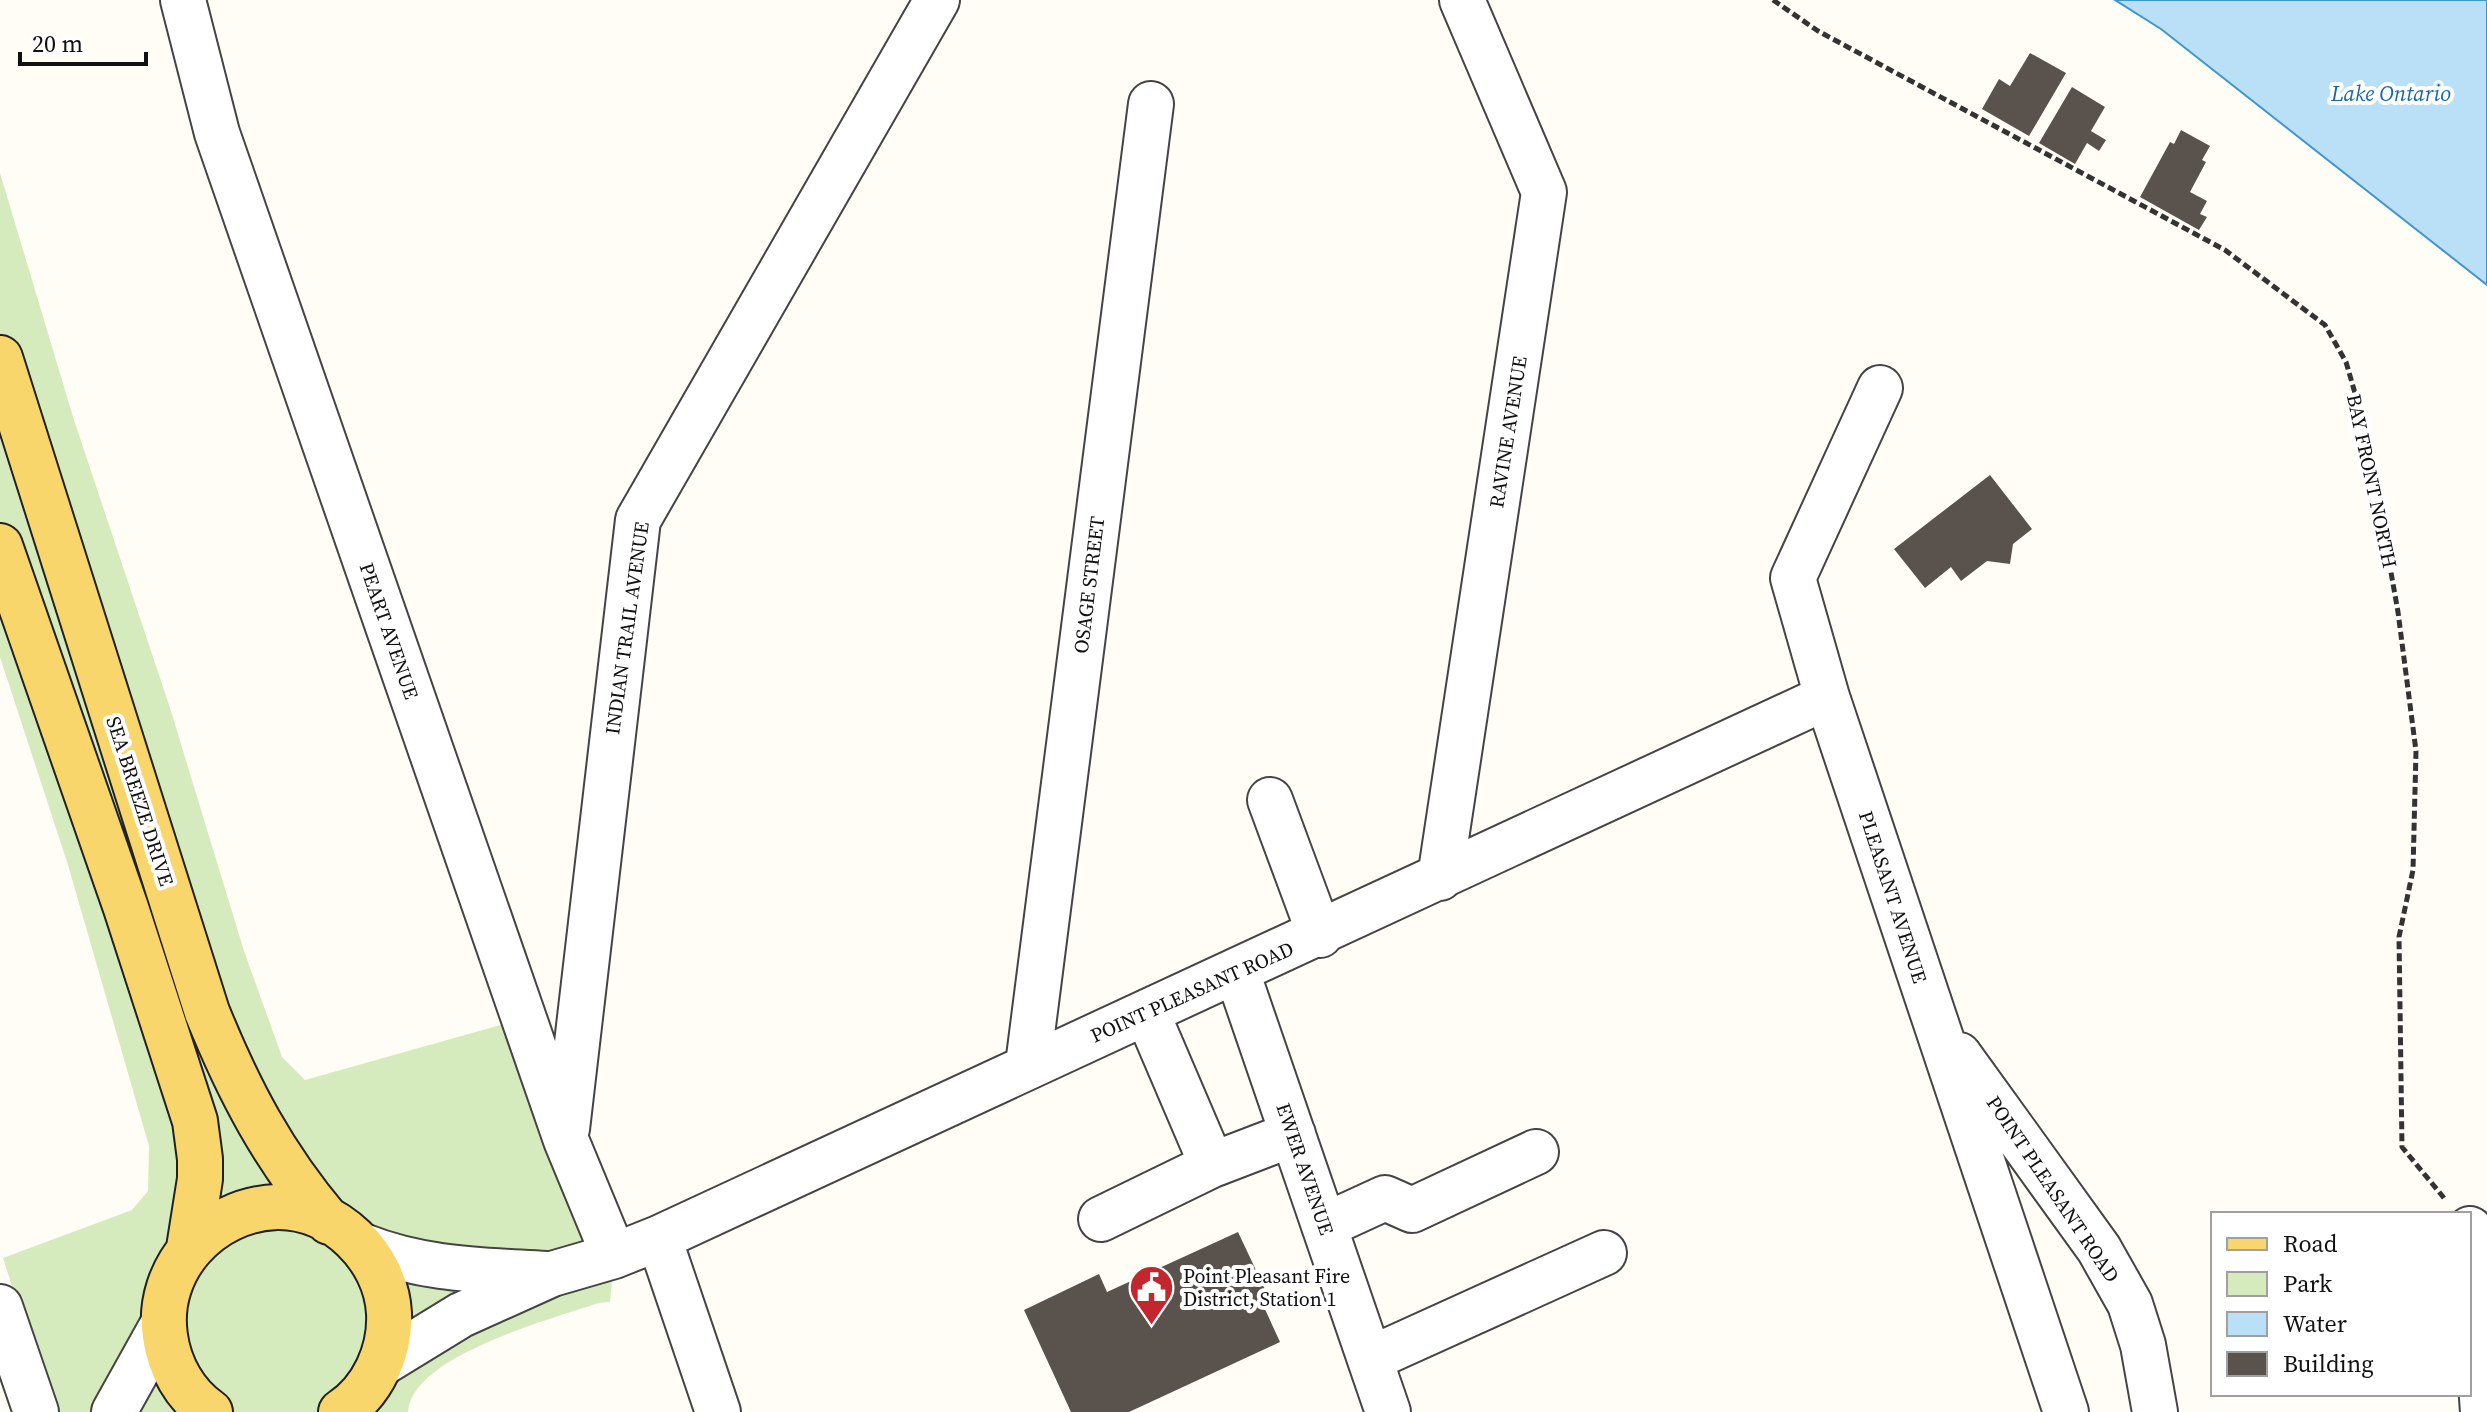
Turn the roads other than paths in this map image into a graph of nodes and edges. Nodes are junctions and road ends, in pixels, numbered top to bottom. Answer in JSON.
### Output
{"nodes":[{"id":1,"x":183,"y":0,"type":"edge"},
{"id":2,"x":937,"y":0,"type":"edge"},
{"id":3,"x":1462,"y":0,"type":"edge"},
{"id":4,"x":1151,"y":104,"type":"dead end"},
{"id":5,"x":0,"y":358,"type":"edge"},
{"id":6,"x":1880,"y":388,"type":"dead end"},
{"id":7,"x":0,"y":546,"type":"edge"},
{"id":8,"x":1827,"y":697,"type":"junction"},
{"id":9,"x":1270,"y":800,"type":"dead end"},
{"id":10,"x":1440,"y":878,"type":"junction"},
{"id":11,"x":1320,"y":935,"type":"junction"},
{"id":12,"x":1237,"y":972,"type":"junction"},
{"id":13,"x":1147,"y":1013,"type":"junction"},
{"id":14,"x":1936,"y":1025,"type":"junction"},
{"id":15,"x":1028,"y":1065,"type":"junction"},
{"id":16,"x":1293,"y":1134,"type":"junction"},
{"id":17,"x":566,"y":1140,"type":"junction"},
{"id":18,"x":1536,"y":1152,"type":"dead end"},
{"id":19,"x":1212,"y":1165,"type":"junction"},
{"id":20,"x":1101,"y":1219,"type":"dead end"},
{"id":21,"x":1324,"y":1226,"type":"junction"},
{"id":22,"x":346,"y":1234,"type":"junction"},
{"id":23,"x":659,"y":1238,"type":"junction"},
{"id":24,"x":189,"y":1248,"type":"junction"},
{"id":25,"x":1604,"y":1253,"type":"dead end"},
{"id":26,"x":614,"y":1256,"type":"junction"},
{"id":27,"x":552,"y":1274,"type":"junction"},
{"id":28,"x":0,"y":1307,"type":"edge"},
{"id":29,"x":2471,"y":1314,"type":"edge"},
{"id":30,"x":163,"y":1324,"type":"junction"},
{"id":31,"x":1370,"y":1359,"type":"junction"},
{"id":32,"x":361,"y":1394,"type":"edge"},
{"id":33,"x":36,"y":1412,"type":"edge"},
{"id":34,"x":114,"y":1412,"type":"edge"},
{"id":35,"x":210,"y":1412,"type":"edge"},
{"id":36,"x":718,"y":1412,"type":"edge"},
{"id":37,"x":1388,"y":1412,"type":"edge"},
{"id":38,"x":2066,"y":1412,"type":"edge"},
{"id":39,"x":2155,"y":1412,"type":"edge"},
{"id":40,"x":2483,"y":1412,"type":"edge"}],
"edges":[{"from":1,"to":17,"type":"street","name":"PEART AVENUE"},
{"from":2,"to":17,"type":"street","name":"INDIAN TRAIL AVENUE"},
{"from":3,"to":10,"type":"street","name":"RAVINE AVENUE"},
{"from":4,"to":15,"type":"street","name":"OSAGE STREET"},
{"from":5,"to":22,"type":"main road","name":"SEA BREEZE DRIVE"},
{"from":6,"to":8,"type":"street","name":"PLEASANT AVENUE"},
{"from":7,"to":24,"type":"main road"},
{"from":8,"to":10,"type":"street","name":"POINT PLEASANT ROAD"},
{"from":8,"to":14,"type":"street","name":"PLEASANT AVENUE"},
{"from":9,"to":11,"type":"street"},
{"from":10,"to":11,"type":"street","name":"POINT PLEASANT ROAD"},
{"from":11,"to":12,"type":"street","name":"POINT PLEASANT ROAD"},
{"from":12,"to":13,"type":"street","name":"POINT PLEASANT ROAD"},
{"from":12,"to":16,"type":"street","name":"EWER AVENUE"},
{"from":13,"to":15,"type":"street","name":"POINT PLEASANT ROAD"},
{"from":13,"to":19,"type":"street"},
{"from":14,"to":38,"type":"street","name":"PLEASANT AVENUE"},
{"from":14,"to":39,"type":"street","name":"POINT PLEASANT ROAD"},
{"from":15,"to":23,"type":"street","name":"POINT PLEASANT ROAD"},
{"from":16,"to":19,"type":"street"},
{"from":16,"to":21,"type":"street","name":"EWER AVENUE"},
{"from":17,"to":26,"type":"street","name":"PEART AVENUE"},
{"from":18,"to":21,"type":"street"},
{"from":19,"to":20,"type":"street"},
{"from":21,"to":31,"type":"street","name":"EWER AVENUE"},
{"from":22,"to":24,"type":"main road"},
{"from":22,"to":27,"type":"street","name":"POINT PLEASANT ROAD"},
{"from":22,"to":32,"type":"main road","name":"SEA BREEZE DRIVE"},
{"from":23,"to":26,"type":"street","name":"POINT PLEASANT ROAD"},
{"from":23,"to":36,"type":"street"},
{"from":24,"to":30,"type":"main road"},
{"from":25,"to":31,"type":"street"},
{"from":26,"to":27,"type":"street","name":"POINT PLEASANT ROAD"},
{"from":27,"to":32,"type":"street","name":"POINT PLEASANT ROAD"},
{"from":28,"to":33,"type":"street"},
{"from":29,"to":40,"type":"street"},
{"from":30,"to":34,"type":"street"},
{"from":30,"to":35,"type":"main road"},
{"from":31,"to":37,"type":"street","name":"EWER AVENUE"}]}
